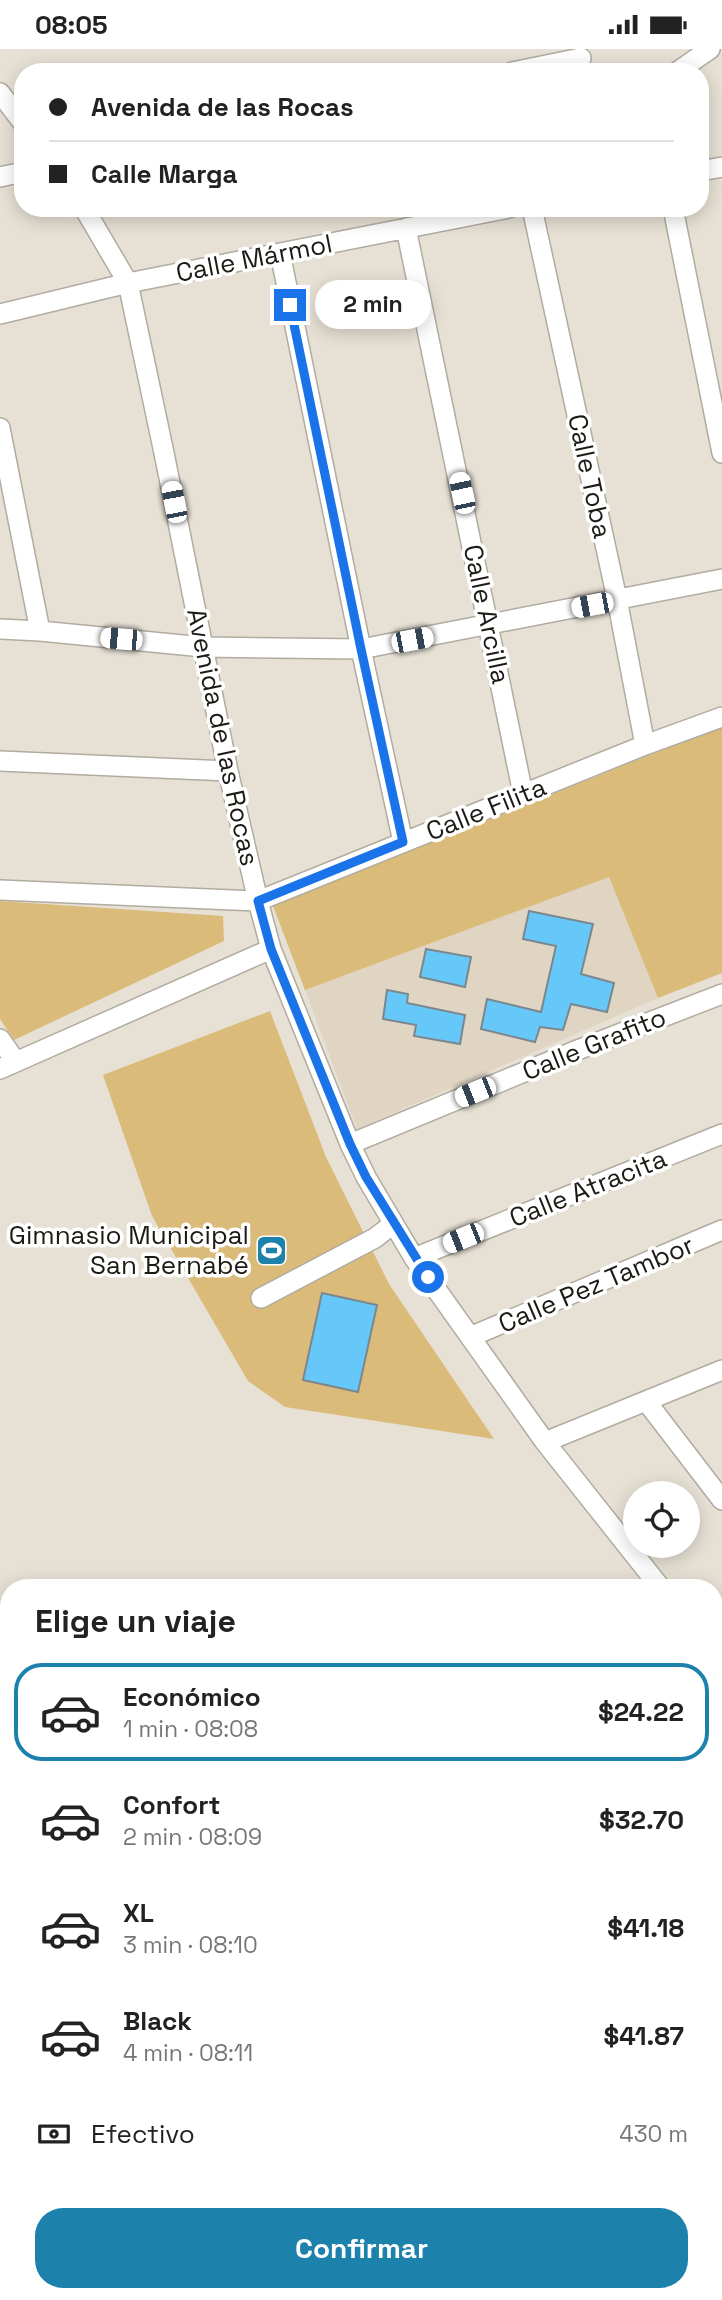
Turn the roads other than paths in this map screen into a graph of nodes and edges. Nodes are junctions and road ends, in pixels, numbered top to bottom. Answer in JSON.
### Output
{"nodes":[{"id":1,"x":710,"y":49,"type":"edge"},
{"id":2,"x":582,"y":60,"type":"edge"},
{"id":3,"x":564,"y":63,"type":"edge"},
{"id":4,"x":690,"y":63,"type":"edge"},
{"id":5,"x":0,"y":93,"type":"edge"},
{"id":6,"x":14,"y":111,"type":"edge"},
{"id":7,"x":89,"y":217,"type":"edge"},
{"id":8,"x":463,"y":217,"type":"edge"},
{"id":9,"x":534,"y":217,"type":"edge"},
{"id":10,"x":675,"y":217,"type":"edge"},
{"id":11,"x":406,"y":228,"type":"junction"},
{"id":12,"x":280,"y":253,"type":"junction"},
{"id":13,"x":128,"y":283,"type":"junction"},
{"id":14,"x":0,"y":314,"type":"edge"},
{"id":15,"x":0,"y":428,"type":"edge"},
{"id":16,"x":722,"y":453,"type":"edge"},
{"id":17,"x":722,"y":579,"type":"edge"},
{"id":18,"x":617,"y":599,"type":"junction"},
{"id":19,"x":490,"y":625,"type":"junction"},
{"id":20,"x":0,"y":629,"type":"edge"},
{"id":21,"x":40,"y":631,"type":"junction"},
{"id":22,"x":203,"y":647,"type":"junction"},
{"id":23,"x":361,"y":649,"type":"junction"},
{"id":24,"x":722,"y":717,"type":"edge"},
{"id":25,"x":645,"y":745,"type":"junction"},
{"id":26,"x":0,"y":761,"type":"edge"},
{"id":27,"x":228,"y":771,"type":"junction"},
{"id":28,"x":523,"y":794,"type":"junction"},
{"id":29,"x":403,"y":842,"type":"junction"},
{"id":30,"x":0,"y":890,"type":"edge"},
{"id":31,"x":258,"y":901,"type":"junction"},
{"id":32,"x":271,"y":949,"type":"junction"},
{"id":33,"x":722,"y":994,"type":"edge"},
{"id":34,"x":0,"y":1039,"type":"edge"},
{"id":35,"x":8,"y":1065,"type":"edge"},
{"id":36,"x":722,"y":1134,"type":"edge"},
{"id":37,"x":350,"y":1144,"type":"junction"},
{"id":38,"x":393,"y":1224,"type":"junction"},
{"id":39,"x":722,"y":1230,"type":"edge"},
{"id":40,"x":414,"y":1258,"type":"junction"},
{"id":41,"x":261,"y":1298,"type":"dead end"},
{"id":42,"x":470,"y":1337,"type":"junction"},
{"id":43,"x":722,"y":1370,"type":"edge"},
{"id":44,"x":646,"y":1401,"type":"junction"},
{"id":45,"x":545,"y":1442,"type":"junction"},
{"id":46,"x":722,"y":1500,"type":"edge"},
{"id":47,"x":654,"y":1579,"type":"edge"}],
"edges":[{"from":1,"to":4,"type":"street"},
{"from":2,"to":3,"type":"street"},
{"from":5,"to":6,"type":"street"},
{"from":7,"to":13,"type":"street","name":"Avenida de las Rocas"},
{"from":8,"to":11,"type":"street","name":"Calle Mármol"},
{"from":9,"to":18,"type":"street","name":"Calle Toba"},
{"from":10,"to":16,"type":"street"},
{"from":11,"to":12,"type":"street","name":"Calle Mármol"},
{"from":11,"to":19,"type":"street","name":"Calle Arcilla"},
{"from":12,"to":13,"type":"street","name":"Calle Mármol"},
{"from":12,"to":23,"type":"street"},
{"from":13,"to":14,"type":"street","name":"Calle Mármol"},
{"from":13,"to":22,"type":"street","name":"Avenida de las Rocas"},
{"from":15,"to":21,"type":"street"},
{"from":17,"to":18,"type":"street"},
{"from":18,"to":19,"type":"street"},
{"from":18,"to":25,"type":"street","name":"Calle Toba"},
{"from":19,"to":23,"type":"street"},
{"from":19,"to":28,"type":"street","name":"Calle Arcilla"},
{"from":20,"to":21,"type":"street"},
{"from":21,"to":22,"type":"street"},
{"from":22,"to":23,"type":"street"},
{"from":22,"to":27,"type":"street","name":"Avenida de las Rocas"},
{"from":23,"to":29,"type":"street"},
{"from":24,"to":25,"type":"street","name":"Calle Filita"},
{"from":25,"to":28,"type":"street","name":"Calle Filita"},
{"from":26,"to":27,"type":"street"},
{"from":27,"to":31,"type":"street","name":"Avenida de las Rocas"},
{"from":28,"to":29,"type":"street","name":"Calle Filita"},
{"from":29,"to":31,"type":"street","name":"Calle Filita"},
{"from":30,"to":31,"type":"street","name":"Calle Filita"},
{"from":31,"to":32,"type":"street","name":"Avenida de las Rocas"},
{"from":32,"to":35,"type":"street"},
{"from":32,"to":37,"type":"street","name":"Avenida de las Rocas"},
{"from":33,"to":37,"type":"street","name":"Calle Grafito"},
{"from":34,"to":35,"type":"street"},
{"from":36,"to":40,"type":"street","name":"Calle Atracita"},
{"from":37,"to":38,"type":"street","name":"Avenida de las Rocas"},
{"from":38,"to":40,"type":"street","name":"Avenida de las Rocas"},
{"from":38,"to":41,"type":"street"},
{"from":39,"to":42,"type":"street","name":"Calle Pez Tambor"},
{"from":40,"to":42,"type":"street","name":"Avenida de las Rocas"},
{"from":42,"to":45,"type":"street","name":"Avenida de las Rocas"},
{"from":43,"to":44,"type":"street"},
{"from":44,"to":45,"type":"street"},
{"from":44,"to":46,"type":"street"},
{"from":45,"to":47,"type":"street","name":"Avenida de las Rocas"}]}
